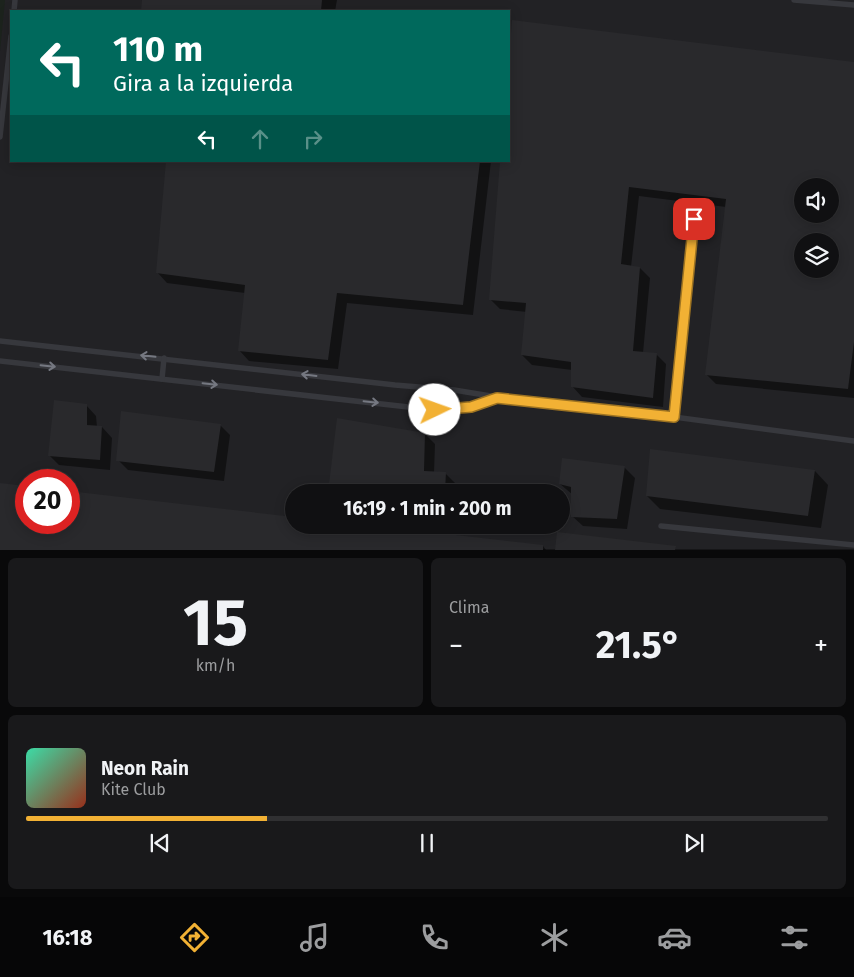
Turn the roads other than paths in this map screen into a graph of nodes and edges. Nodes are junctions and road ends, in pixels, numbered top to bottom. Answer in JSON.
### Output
{"nodes":[{"id":1,"x":794,"y":0,"type":"edge"},
{"id":2,"x":854,"y":5,"type":"edge"},
{"id":3,"x":10,"y":45,"type":"edge"},
{"id":4,"x":0,"y":137,"type":"edge"},
{"id":5,"x":694,"y":219,"type":"dead end"},
{"id":6,"x":0,"y":341,"type":"edge"},
{"id":7,"x":164,"y":358,"type":"junction"},
{"id":8,"x":0,"y":361,"type":"edge"},
{"id":9,"x":162,"y":379,"type":"junction"},
{"id":10,"x":497,"y":398,"type":"junction"},
{"id":11,"x":674,"y":417,"type":"junction"},
{"id":12,"x":854,"y":440,"type":"edge"},
{"id":13,"x":661,"y":526,"type":"dead end"},
{"id":14,"x":854,"y":546,"type":"edge"}],
"edges":[{"from":1,"to":2,"type":"lane"},
{"from":3,"to":4,"type":"lane"},
{"from":5,"to":11,"type":"lane"},
{"from":7,"to":6,"type":"lane","one_way":true},
{"from":7,"to":9,"type":"lane"},
{"from":10,"to":7,"type":"lane","one_way":true},
{"from":8,"to":9,"type":"lane","one_way":true},
{"from":9,"to":10,"type":"lane","one_way":true},
{"from":10,"to":11,"type":"lane"},
{"from":11,"to":12,"type":"lane"},
{"from":13,"to":14,"type":"lane"}]}
